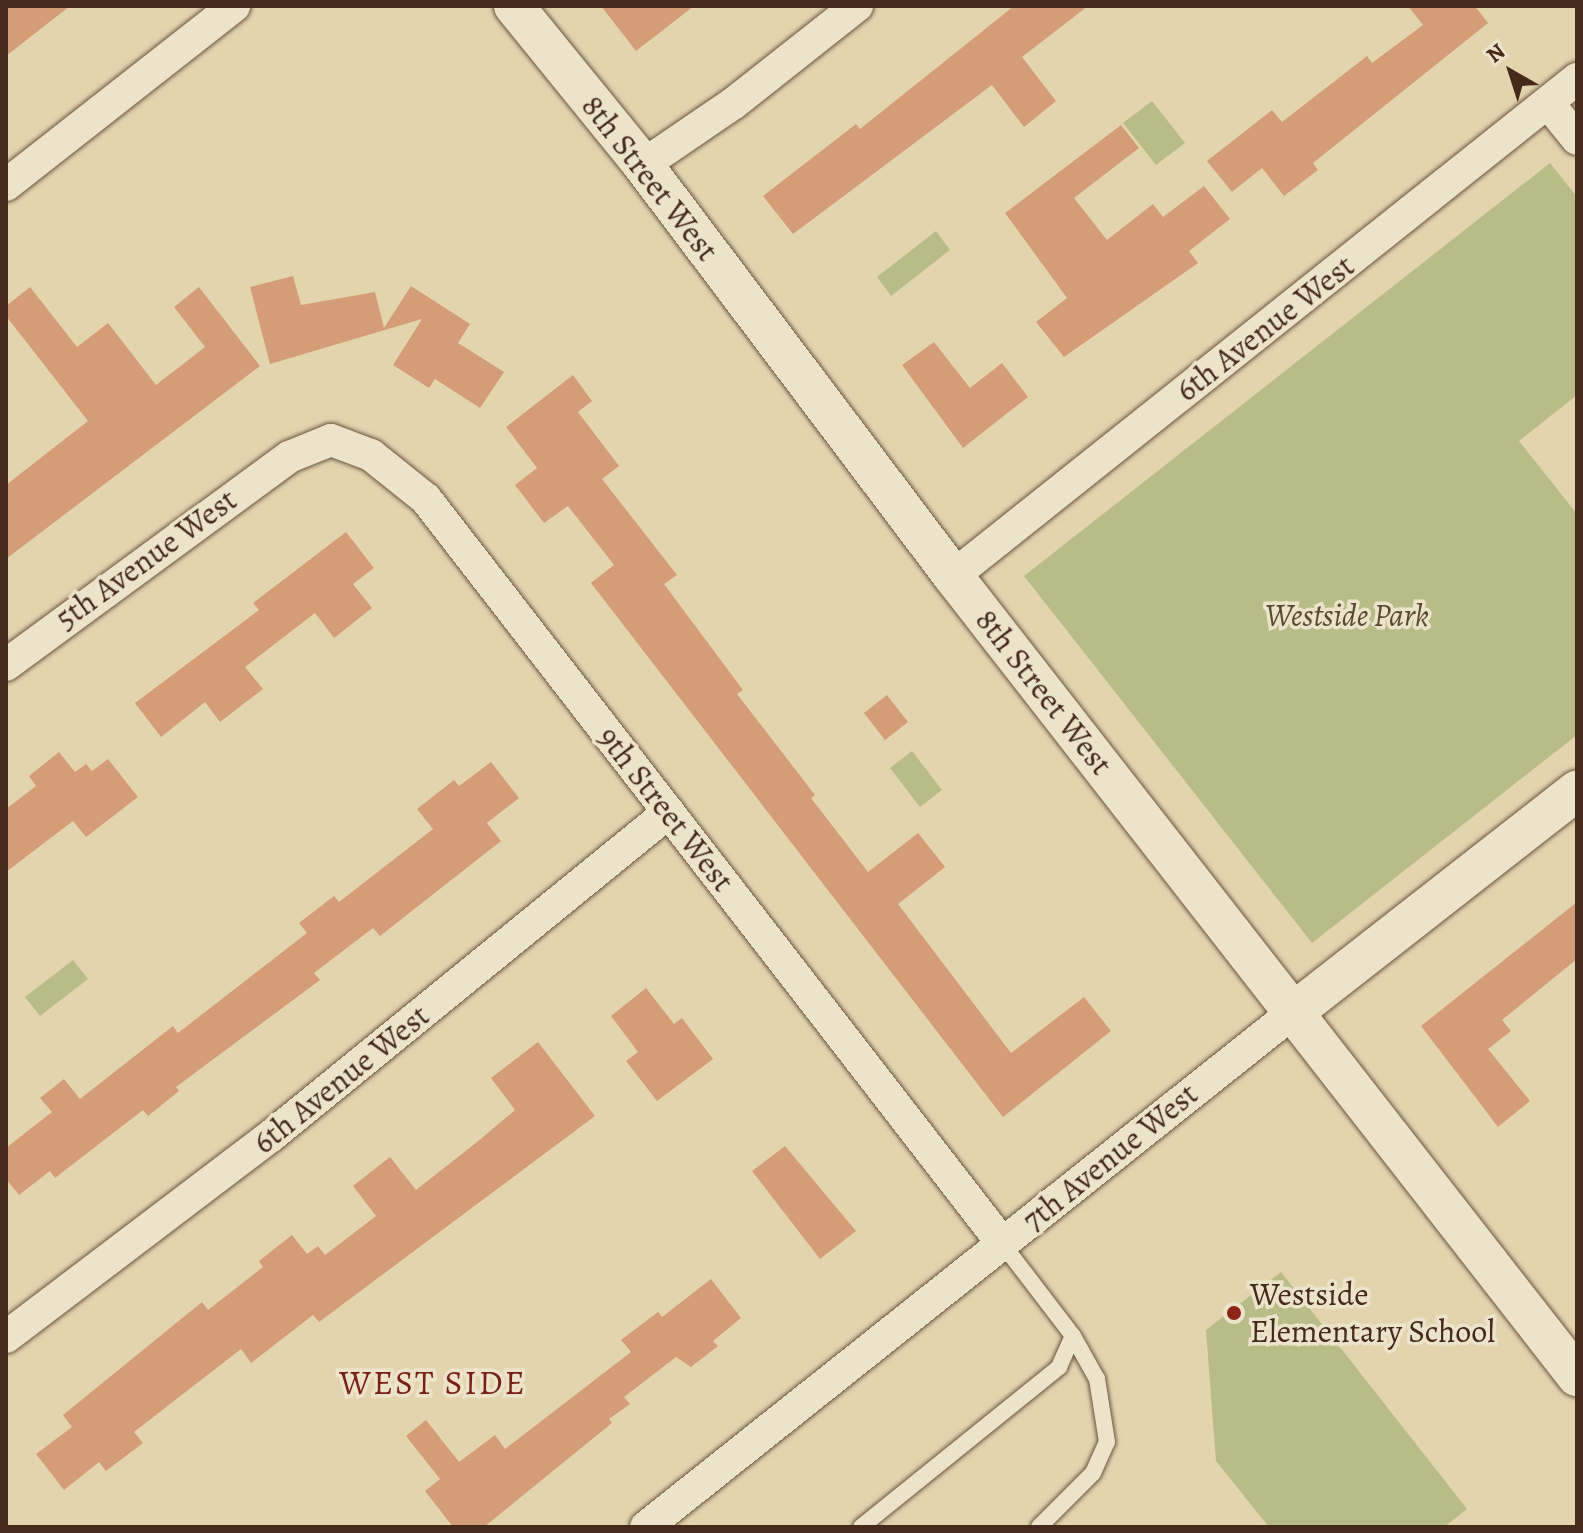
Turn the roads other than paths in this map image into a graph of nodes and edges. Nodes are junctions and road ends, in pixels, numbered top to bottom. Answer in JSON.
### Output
{"nodes":[{"id":1,"x":234,"y":6,"type":"edge"},
{"id":2,"x":514,"y":6,"type":"edge"},
{"id":3,"x":857,"y":6,"type":"edge"},
{"id":4,"x":1577,"y":79,"type":"edge"},
{"id":5,"x":1548,"y":103,"type":"junction"},
{"id":6,"x":1577,"y":139,"type":"edge"},
{"id":7,"x":643,"y":165,"type":"junction"},
{"id":8,"x":6,"y":185,"type":"edge"},
{"id":9,"x":289,"y":457,"type":"joint"},
{"id":10,"x":953,"y":576,"type":"junction"},
{"id":11,"x":6,"y":665,"type":"edge"},
{"id":12,"x":1577,"y":791,"type":"edge"},
{"id":13,"x":669,"y":812,"type":"junction"},
{"id":14,"x":1295,"y":1011,"type":"junction"},
{"id":15,"x":1002,"y":1243,"type":"junction"},
{"id":16,"x":1073,"y":1336,"type":"junction"},
{"id":17,"x":6,"y":1337,"type":"edge"},
{"id":18,"x":1577,"y":1376,"type":"edge"},
{"id":19,"x":646,"y":1527,"type":"edge"},
{"id":20,"x":861,"y":1527,"type":"edge"},
{"id":21,"x":1039,"y":1527,"type":"edge"}],
"edges":[{"from":1,"to":8,"type":"street"},
{"from":2,"to":7,"type":"street","name":"8th Street West"},
{"from":3,"to":7,"type":"street"},
{"from":4,"to":5,"type":"street","name":"6th Avenue West"},
{"from":5,"to":6,"type":"street"},
{"from":5,"to":10,"type":"street","name":"6th Avenue West"},
{"from":7,"to":10,"type":"street","name":"8th Street West"},
{"from":9,"to":11,"type":"street","name":"5th Avenue West"},
{"from":9,"to":13,"type":"street","name":"9th Street West"},
{"from":10,"to":14,"type":"street","name":"8th Street West"},
{"from":12,"to":14,"type":"street","name":"7th Avenue West"},
{"from":13,"to":15,"type":"street","name":"9th Street West"},
{"from":13,"to":17,"type":"street","name":"6th Avenue West"},
{"from":14,"to":15,"type":"street","name":"7th Avenue West"},
{"from":14,"to":18,"type":"street","name":"8th Street West"},
{"from":15,"to":16,"type":"lane"},
{"from":15,"to":19,"type":"street","name":"7th Avenue West"},
{"from":16,"to":20,"type":"lane"},
{"from":16,"to":21,"type":"lane"}]}
